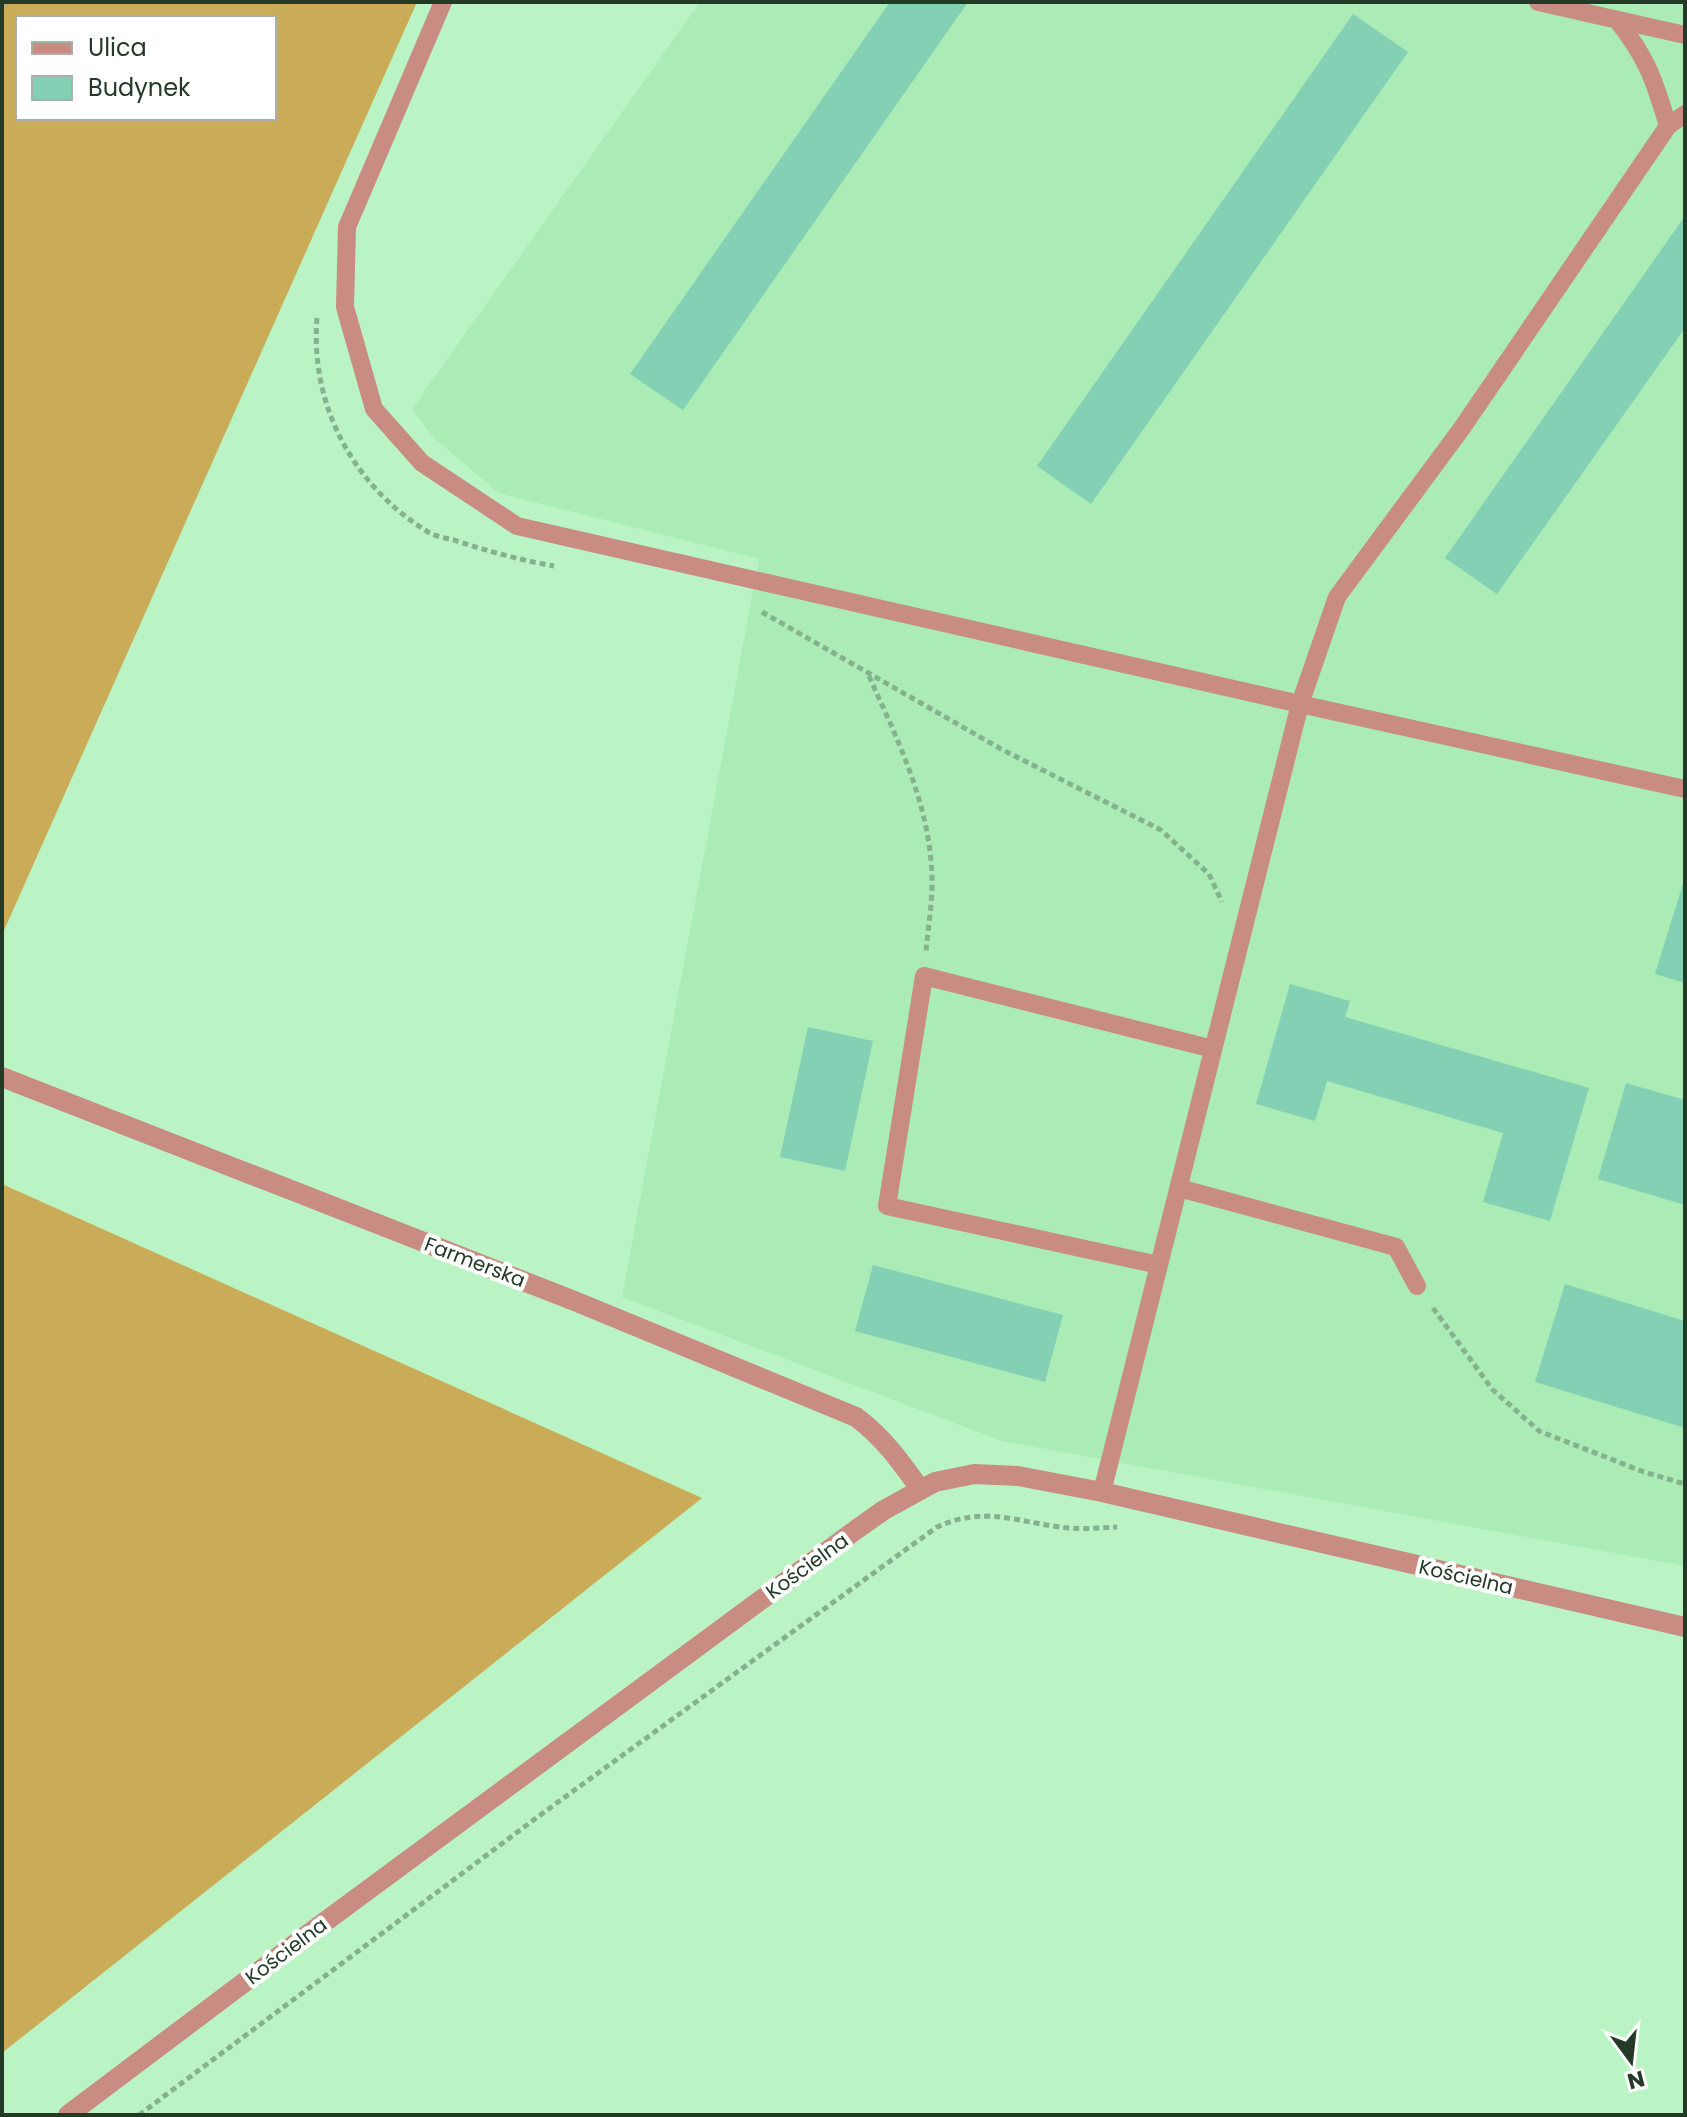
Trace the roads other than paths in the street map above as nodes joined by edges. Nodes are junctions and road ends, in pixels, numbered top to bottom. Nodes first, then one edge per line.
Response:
1 (443, 2) edge
2 (1538, 2) edge
3 (1617, 20) junction
4 (1685, 35) edge
5 (1685, 114) edge
6 (1668, 126) junction
7 (1300, 704) junction
8 (1685, 789) edge
9 (1213, 1049) junction
10 (2, 1077) edge
11 (1179, 1188) junction
12 (1159, 1265) junction
13 (1417, 1286) road end
14 (920, 1489) junction
15 (1102, 1492) junction
16 (1685, 1627) edge
17 (77, 2112) edge

1 - 7 lane
2 - 3 lane
3 - 4 lane
3 - 6 lane
5 - 6 lane
6 - 7 lane
7 - 8 lane
7 - 9 lane
9 - 11 lane
9 - 12 lane
10 - 14 street, Farmerska
11 - 12 lane
11 - 13 lane
12 - 15 lane
14 - 15 street, Kościelna
14 - 17 street, Kościelna
15 - 16 street, Kościelna

